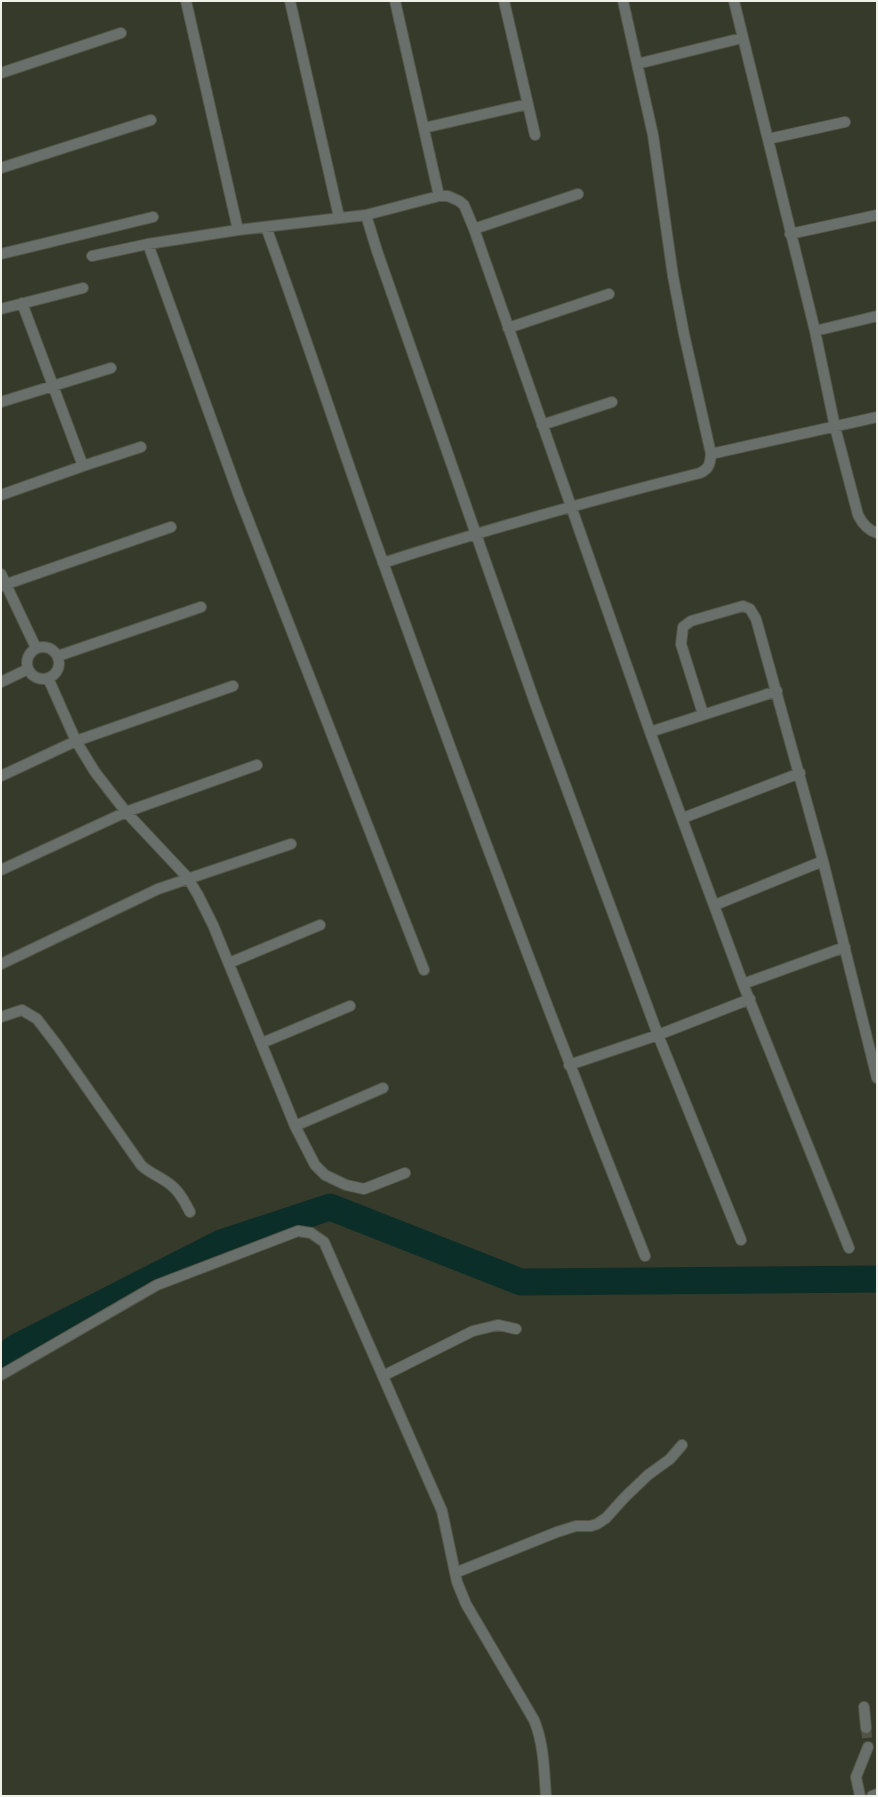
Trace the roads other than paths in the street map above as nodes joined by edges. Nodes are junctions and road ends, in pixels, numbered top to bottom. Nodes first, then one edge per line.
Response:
1 (186, 1) edge
2 (290, 1) edge
3 (395, 1) edge
4 (504, 1) edge
5 (623, 1) edge
6 (734, 1) edge
7 (121, 33) dead end
8 (742, 38) junction
9 (637, 64) junction
10 (1, 73) edge
11 (528, 104) junction
12 (151, 120) dead end
13 (845, 122) dead end
14 (424, 128) junction
15 (535, 135) dead end
16 (768, 139) junction
17 (1, 168) edge
18 (578, 194) dead end
19 (439, 196) junction
20 (877, 214) edge
21 (366, 215) junction
22 (153, 217) dead end
23 (339, 217) junction
24 (266, 227) junction
25 (474, 229) junction
26 (238, 230) junction
27 (790, 234) junction
28 (148, 244) junction
29 (1, 254) edge
30 (92, 256) dead end
31 (83, 288) dead end
32 (609, 294) dead end
33 (22, 303) junction
34 (1, 309) edge
35 (877, 316) edge
36 (508, 328) junction
37 (815, 331) junction
38 (111, 368) dead end
39 (53, 385) junction
40 (1, 402) edge
41 (612, 402) dead end
42 (877, 417) edge
43 (542, 425) junction
44 (836, 427) junction
45 (141, 448) dead end
46 (711, 454) junction
47 (83, 466) junction
48 (1, 495) edge
49 (571, 506) junction
50 (171, 527) dead end
51 (476, 533) junction
52 (877, 533) edge
53 (383, 563) junction
54 (1, 574) edge
55 (3, 585) edge
56 (201, 606) dead end
57 (36, 648) junction
58 (58, 656) junction
59 (28, 670) junction
60 (48, 678) junction
61 (1, 682) edge
62 (233, 686) dead end
63 (777, 691) junction
64 (703, 714) junction
65 (650, 732) junction
66 (76, 741) junction
67 (257, 765) dead end
68 (800, 773) junction
69 (1, 776) edge
70 (126, 812) junction
71 (683, 818) junction
72 (291, 844) dead end
73 (823, 861) junction
74 (1, 870) edge
75 (188, 878) junction
76 (715, 905) junction
77 (320, 925) dead end
78 (845, 947) junction
79 (229, 963) junction
80 (1, 964) edge
81 (424, 970) dead end
82 (743, 984) junction
83 (750, 1000) junction
84 (350, 1006) dead end
85 (1, 1016) edge
86 (658, 1035) junction
87 (262, 1043) junction
88 (569, 1065) junction
89 (877, 1078) edge
90 (383, 1088) dead end
91 (295, 1126) junction
92 (405, 1173) dead end
93 (190, 1212) dead end
94 (741, 1240) dead end
95 (849, 1248) dead end
96 (645, 1256) dead end
97 (516, 1329) dead end
98 (1, 1375) edge
99 (383, 1376) junction
100 (682, 1445) dead end
101 (455, 1573) junction
102 (864, 1707) dead end
103 (866, 1728) tunnel mouth
104 (868, 1746) tunnel mouth
105 (877, 1794) edge
106 (546, 1796) edge
107 (860, 1796) edge
108 (872, 1796) edge

1 - 26 street
2 - 23 street
3 - 14 street
4 - 11 street
5 - 9 street
6 - 8 street
7 - 10 street
8 - 9 street
8 - 16 street
9 - 46 street
11 - 14 street
11 - 15 street
12 - 17 street
13 - 16 street
14 - 19 street
16 - 27 street
18 - 25 street
19 - 21 street
19 - 25 street
20 - 27 street
21 - 23 street
21 - 51 street
22 - 29 street
23 - 24 street
24 - 26 street
24 - 53 street
25 - 36 street
26 - 28 street
27 - 37 street
28 - 30 street
28 - 81 street
31 - 33 street
32 - 36 street
33 - 34 street
33 - 39 street
35 - 37 street
36 - 43 street
37 - 44 street
38 - 39 street
39 - 40 street
39 - 47 street
41 - 43 street
42 - 44 street
43 - 49 street
44 - 46 street
44 - 52 street
45 - 47 street
46 - 49 street
47 - 48 street
49 - 51 street
49 - 65 street
50 - 55 street
51 - 53 street
51 - 86 street
53 - 88 street
54 - 55 street
55 - 57 street
56 - 58 street
57 - 58 street
57 - 59 street
58 - 60 street
59 - 60 street
59 - 61 street
60 - 66 street
62 - 66 street
63 - 64 street
63 - 64 street
63 - 68 street
64 - 65 street
65 - 71 street
66 - 69 street
66 - 70 street
67 - 70 street
68 - 71 street
68 - 73 street
70 - 74 street
70 - 75 street
71 - 76 street
72 - 75 street
73 - 76 street
73 - 78 street
75 - 79 street
75 - 80 street
76 - 82 street
77 - 79 street
78 - 82 street
78 - 89 street
79 - 87 street
82 - 83 street
83 - 86 street
83 - 95 street
84 - 87 street
85 - 93 street
86 - 88 street
86 - 94 street
87 - 91 street
88 - 96 street
90 - 91 street
91 - 92 street
97 - 99 street
98 - 99 street
99 - 101 street
100 - 101 street
101 - 106 street
102 - 103 street
104 - 107 street
105 - 108 street

